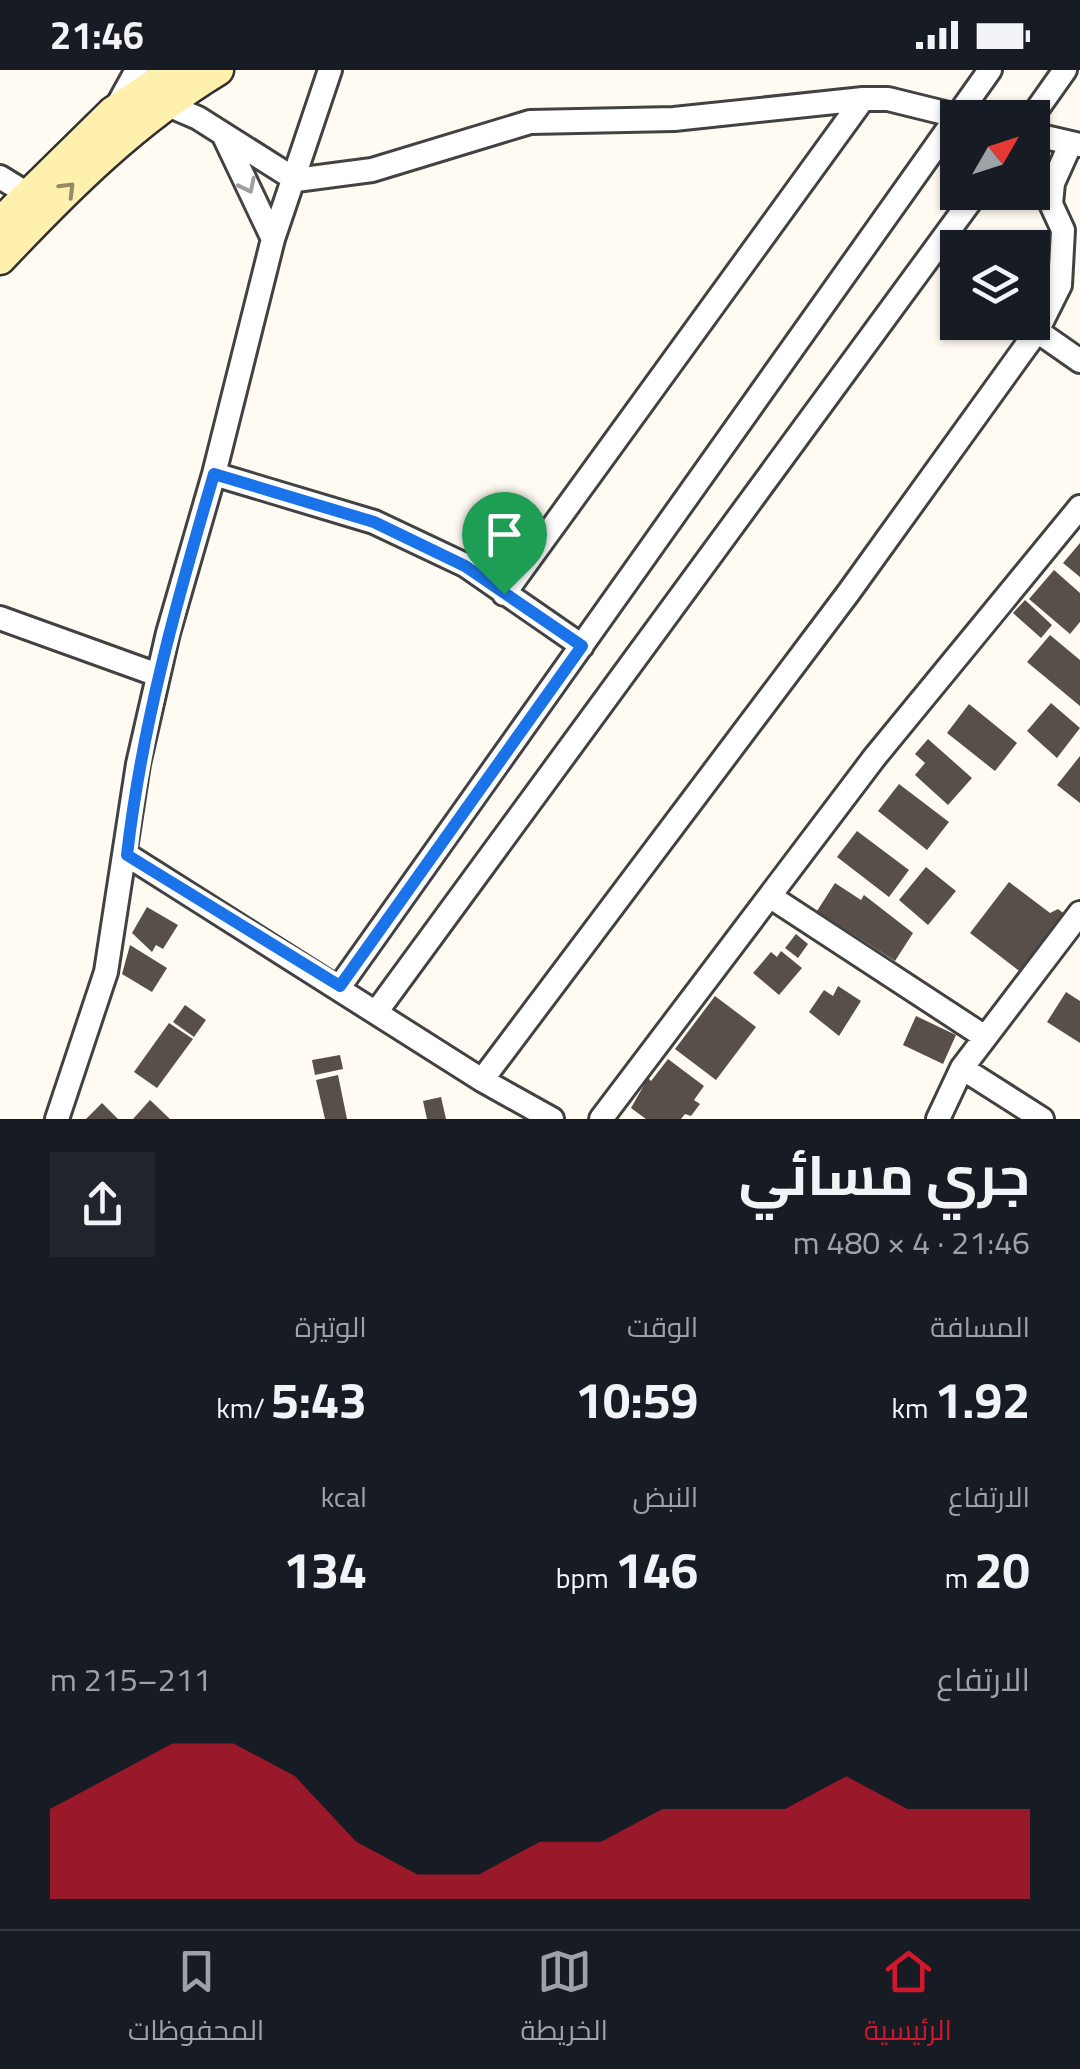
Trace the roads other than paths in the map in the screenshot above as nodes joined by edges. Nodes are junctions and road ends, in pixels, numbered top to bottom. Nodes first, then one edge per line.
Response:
1 (138, 70) edge
2 (176, 70) edge
3 (218, 70) edge
4 (330, 70) edge
5 (990, 70) edge
6 (1065, 70) edge
7 (863, 99) junction
8 (971, 100) edge
9 (1044, 100) edge
10 (163, 104) junction
11 (940, 111) edge
12 (113, 112) junction
13 (222, 134) junction
14 (1050, 138) edge
15 (1076, 144) edge
16 (940, 145) edge
17 (0, 177) edge
18 (296, 180) junction
19 (26, 193) junction
20 (964, 210) edge
21 (0, 223) edge
22 (273, 238) junction
23 (0, 258) edge
24 (1050, 305) edge
25 (1030, 340) edge
26 (1050, 340) edge
27 (1080, 361) edge
28 (214, 474) junction
29 (1080, 506) edge
30 (504, 594) junction
31 (0, 618) edge
32 (582, 646) junction
33 (158, 675) junction
34 (127, 855) junction
35 (771, 897) junction
36 (1080, 914) edge
37 (340, 986) junction
38 (377, 1011) junction
39 (985, 1037) junction
40 (962, 1068) junction
41 (482, 1080) junction
42 (57, 1119) edge
43 (552, 1119) edge
44 (601, 1119) edge
45 (938, 1119) edge
46 (1042, 1119) edge

1 - 12 street
2 - 12 main road
3 - 10 main road
4 - 18 street
5 - 8 street
6 - 9 street
7 - 11 street
7 - 18 street
7 - 30 street
10 - 13 street
23 -> 10 main road
12 - 19 main road
13 - 18 street
13 -> 22 street
14 - 15 street
15 - 24 street
16 - 32 street
17 - 19 street
18 - 22 street
19 - 21 main road
20 - 38 street
22 - 28 street
25 - 41 street
26 - 27 street
28 - 30 street
28 - 33 street
29 - 35 street
30 - 32 street
31 - 33 street
32 - 37 street
33 - 34 street
34 - 37 street
34 - 42 street
35 - 39 street
35 - 44 street
36 - 39 street
37 - 38 street
38 - 41 street
39 - 40 street
40 - 45 street
40 - 46 street
41 - 43 street

